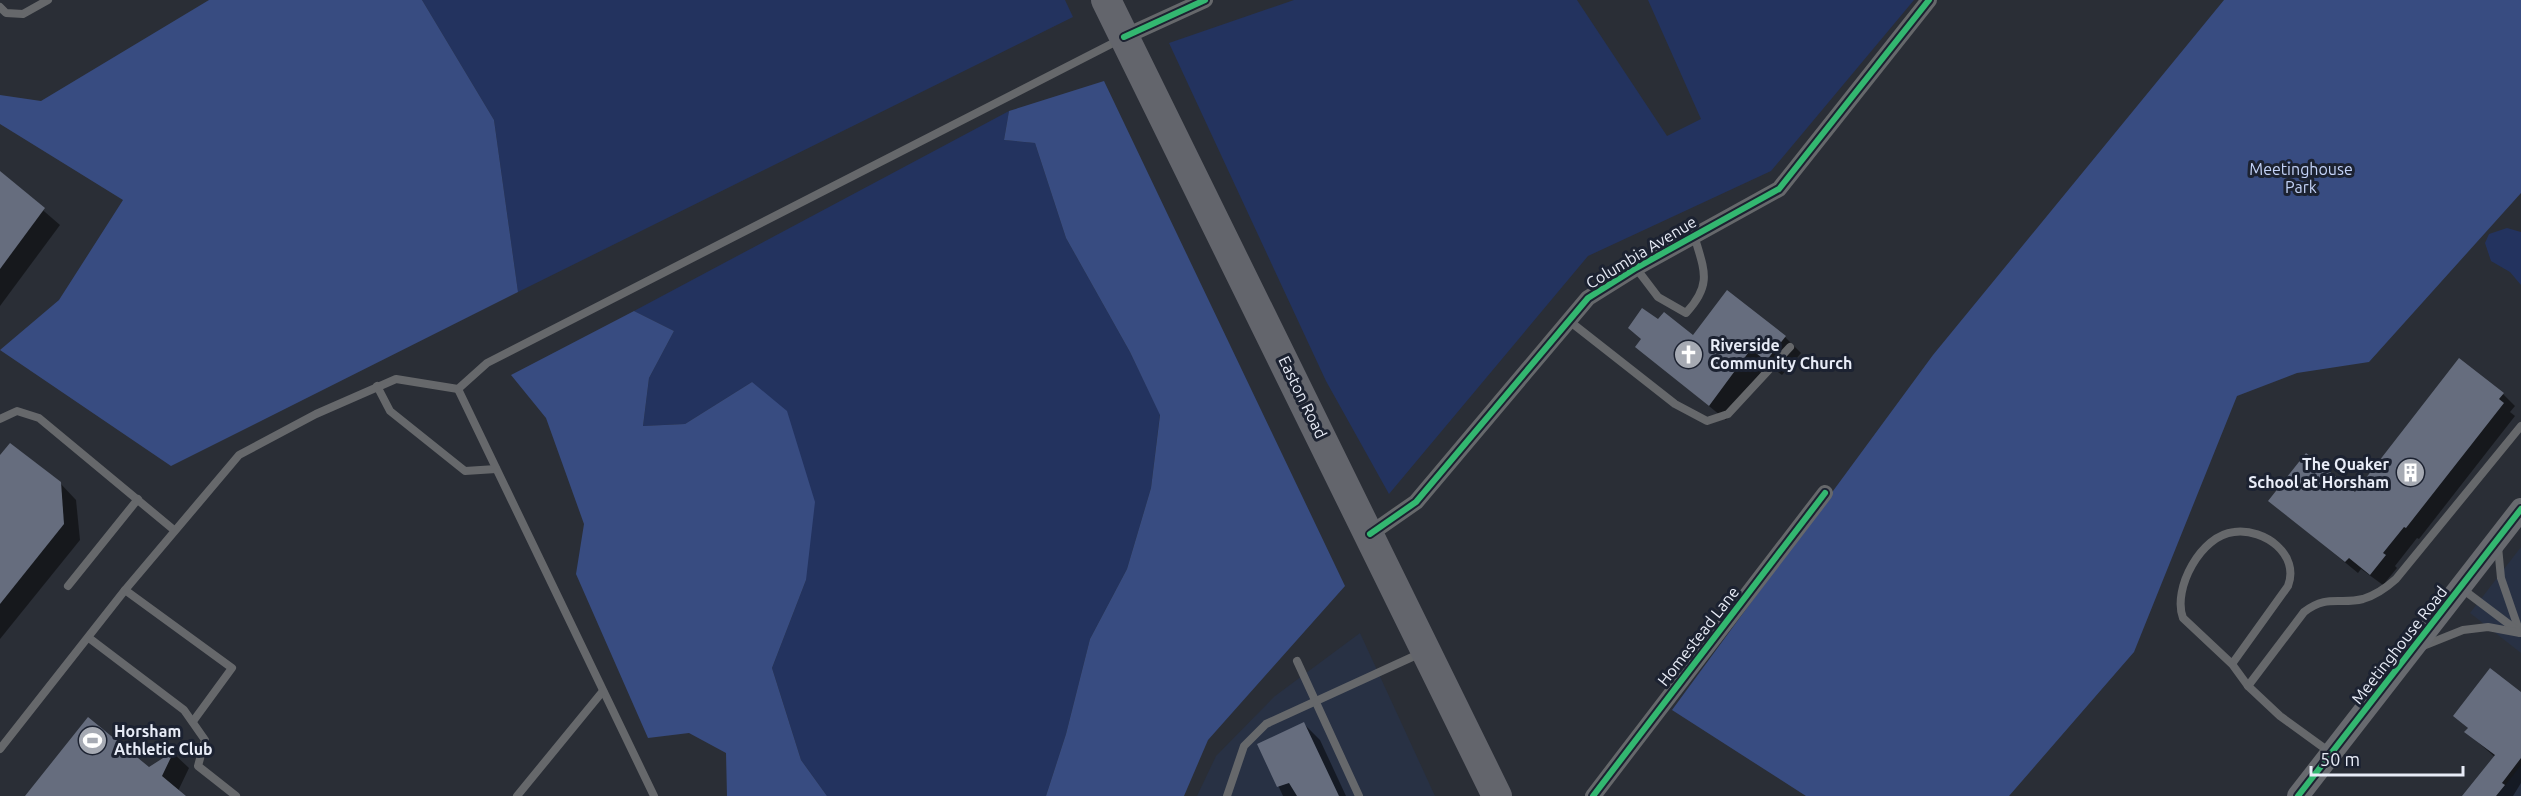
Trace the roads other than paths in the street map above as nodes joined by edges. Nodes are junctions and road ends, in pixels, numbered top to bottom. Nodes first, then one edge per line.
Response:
1 (48, 0) edge
2 (1106, 0) edge
3 (1204, 0) edge
4 (1929, 0) edge
5 (0, 6) edge
6 (1124, 37) junction
7 (1695, 235) junction
8 (1636, 268) junction
9 (1568, 320) junction
10 (1790, 347) dead end
11 (377, 386) junction
12 (458, 389) junction
13 (0, 419) edge
14 (2521, 426) edge
15 (496, 470) junction
16 (1825, 493) dead end
17 (138, 499) junction
18 (2521, 509) edge
19 (174, 530) junction
20 (1370, 534) junction
21 (2498, 540) junction
22 (68, 586) dead end
23 (2460, 588) junction
24 (125, 590) junction
25 (2521, 633) edge
26 (89, 638) junction
27 (2414, 649) junction
28 (1426, 650) junction
29 (1297, 662) dead end
30 (2232, 664) junction
31 (2248, 686) junction
32 (603, 691) junction
33 (1316, 701) junction
34 (194, 720) junction
35 (0, 749) edge
36 (2331, 753) junction
37 (236, 796) edge
38 (518, 796) edge
39 (654, 796) edge
40 (1227, 796) edge
41 (1359, 796) edge
42 (1497, 796) edge
43 (1593, 796) edge
44 (2298, 796) edge

1 - 5 lane
2 - 6 highway, Easton Road
3 - 6 street
4 - 7 street, Columbia Avenue
6 - 12 lane
6 - 20 highway, Easton Road
7 - 8 street, Columbia Avenue
7 - 8 lane
8 - 9 street, Columbia Avenue
9 - 10 lane
9 - 20 street, Columbia Avenue
11 - 12 lane
11 - 15 lane
11 - 19 lane
12 - 15 lane
13 - 17 lane
14 - 31 lane
15 - 32 lane
16 - 43 street, Homestead Lane
17 - 19 lane
17 - 22 lane
18 - 21 street, Meetinghouse Road
19 - 24 lane
20 - 28 highway, Easton Road
21 - 23 street, Meetinghouse Road
21 - 25 lane
23 - 25 lane
23 - 27 street, Meetinghouse Road
24 - 26 lane
24 - 34 lane
25 - 27 lane
26 - 34 lane
26 - 35 lane
27 - 36 street, Meetinghouse Road
28 - 33 lane
28 - 42 highway, Easton Road
29 - 33 lane
30 - 30 lane
30 - 31 lane
31 - 36 lane
32 - 38 lane
32 - 39 lane
33 - 40 lane
33 - 41 lane
34 - 37 lane
36 - 44 street, Meetinghouse Road

